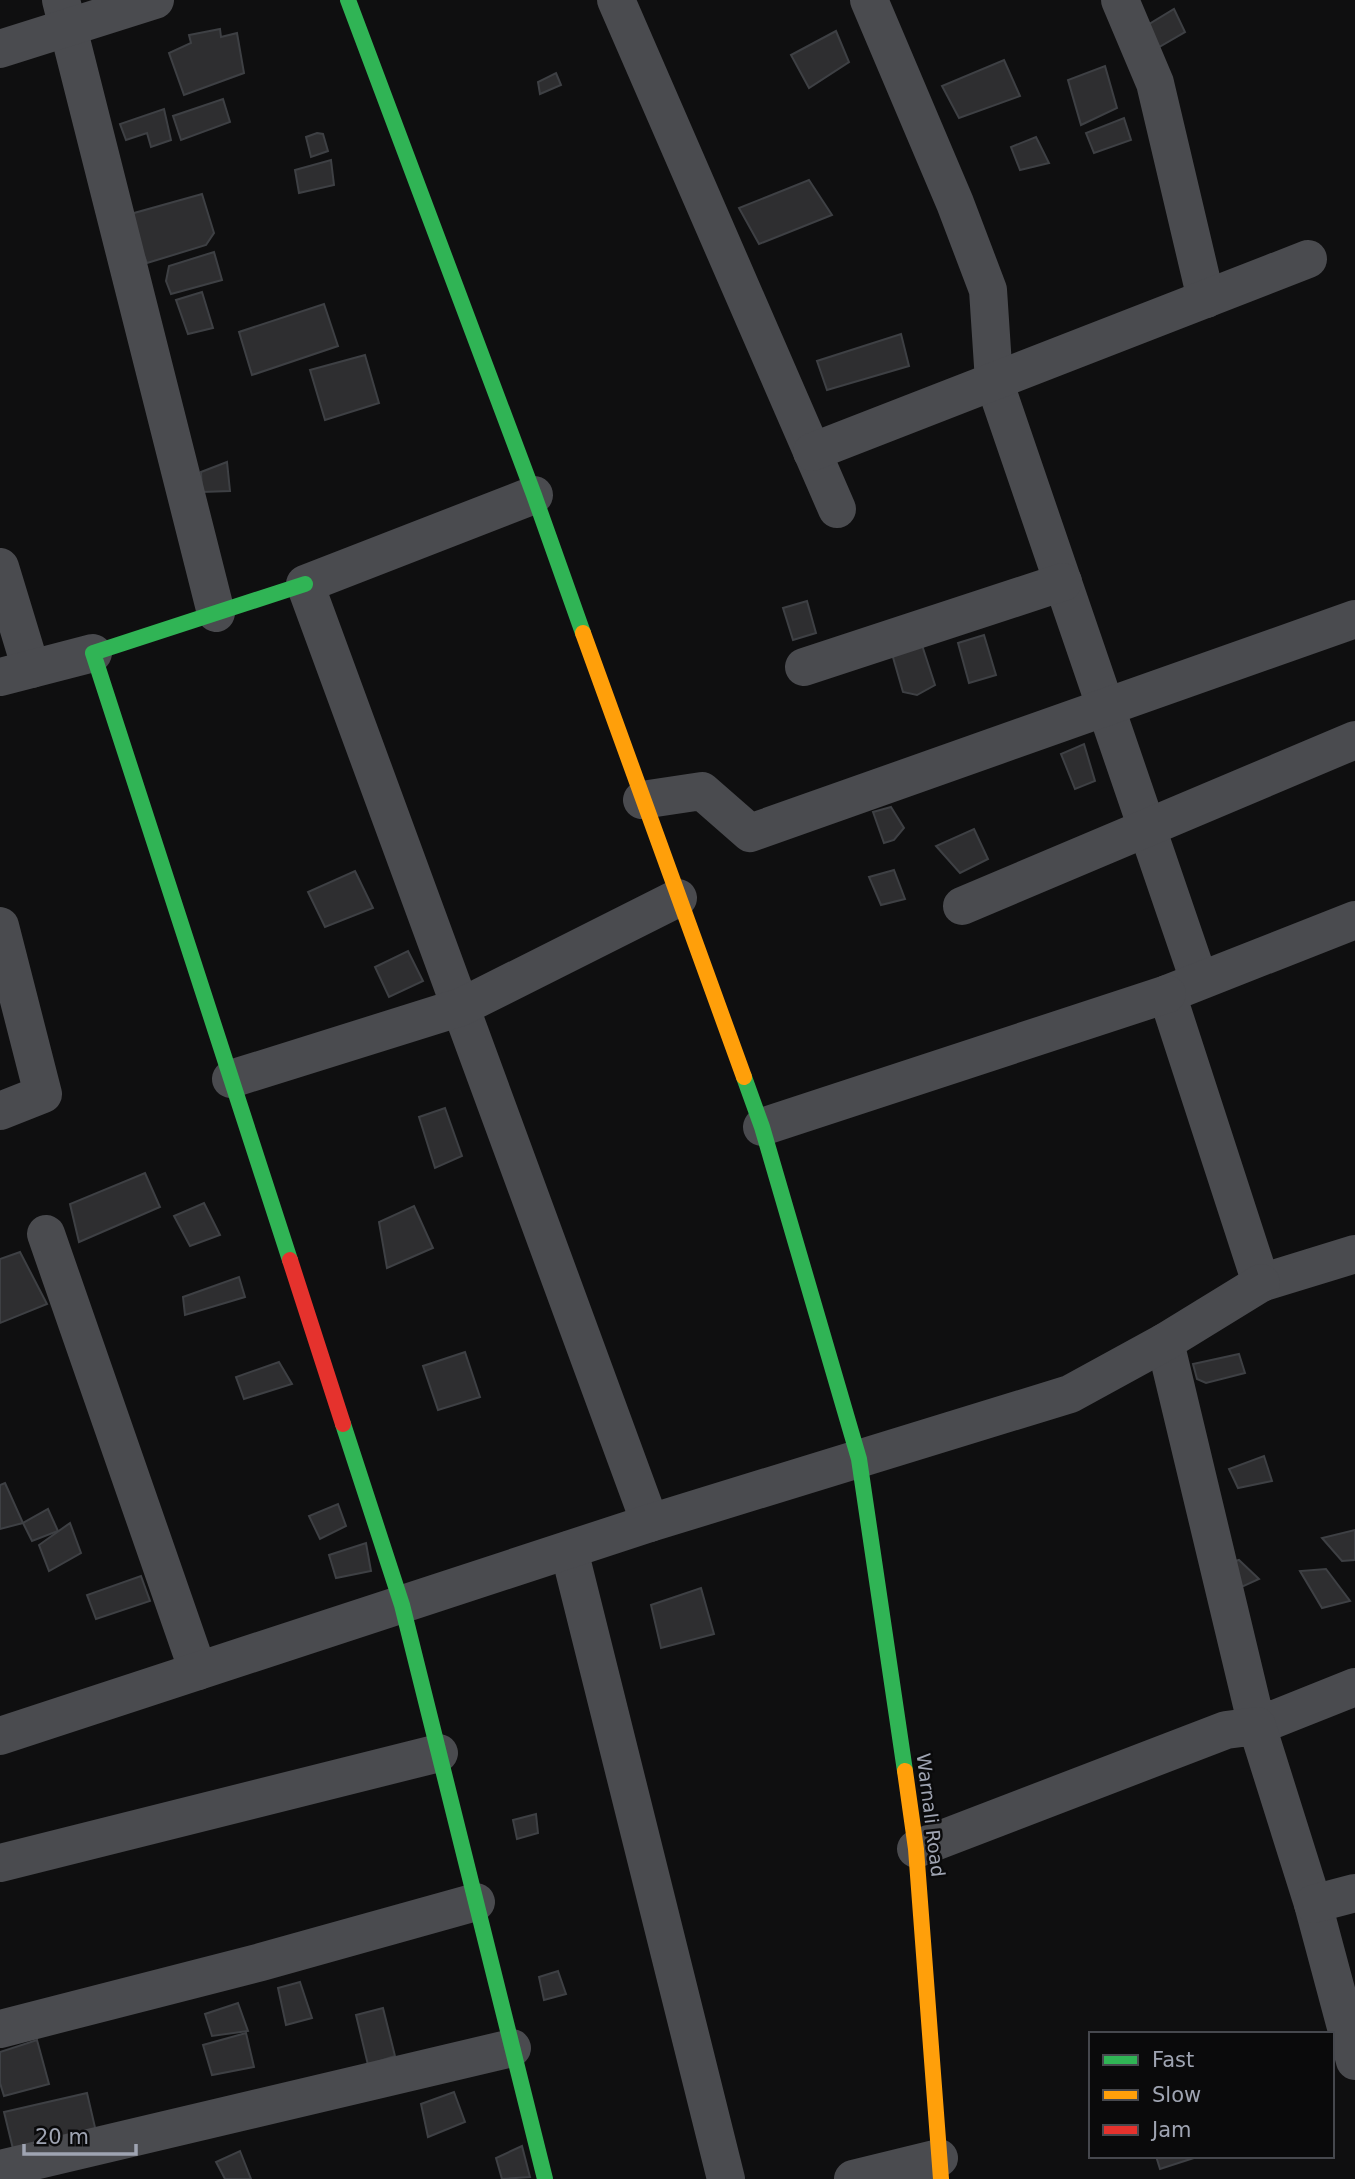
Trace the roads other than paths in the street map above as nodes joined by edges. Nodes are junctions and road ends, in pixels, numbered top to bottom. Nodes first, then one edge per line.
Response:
1 (155, 0) edge
2 (348, 0) edge
3 (616, 0) edge
4 (869, 0) edge
5 (1120, 0) edge
6 (65, 14) edge
7 (0, 49) edge
8 (1308, 259) dead end
9 (1206, 299) junction
10 (994, 381) junction
11 (812, 452) junction
12 (534, 495) junction
13 (836, 509) dead end
14 (0, 567) edge
15 (1063, 582) junction
16 (305, 584) junction
17 (216, 613) junction
18 (1355, 619) edge
19 (93, 653) junction
20 (804, 667) dead end
21 (15, 673) edge
22 (1106, 707) junction
23 (1355, 740) edge
24 (642, 800) junction
25 (1147, 828) junction
26 (678, 898) junction
27 (962, 906) dead end
28 (1355, 920) edge
29 (0, 926) edge
30 (1183, 987) junction
31 (461, 1007) junction
32 (231, 1079) junction
33 (0, 1111) edge
34 (762, 1126) junction
35 (46, 1234) dead end
36 (1355, 1254) edge
37 (1261, 1283) junction
38 (1165, 1342) junction
39 (859, 1459) junction
40 (650, 1523) junction
41 (569, 1550) junction
42 (402, 1605) junction
43 (198, 1671) junction
44 (1355, 1687) edge
45 (1257, 1726) junction
46 (0, 1736) edge
47 (439, 1753) junction
48 (916, 1849) junction
49 (0, 1863) edge
50 (1355, 1893) edge
51 (476, 1902) junction
52 (1313, 1904) junction
53 (0, 2029) edge
54 (512, 2048) junction
55 (1355, 2061) edge
56 (0, 2169) edge
57 (940, 2169) edge
58 (545, 2179) edge
59 (726, 2179) edge
60 (853, 2179) edge

1 - 6 street
2 - 12 main road, Warnali Road
3 - 11 street
4 - 10 street
5 - 9 street
6 - 7 street
6 - 17 street
8 - 9 street
9 - 10 street
10 - 11 street
10 - 15 street
11 - 13 street
12 - 16 street
12 - 24 main road, Warnali Road
14 - 21 street
15 - 20 street
15 - 22 street
16 - 17 main road
16 - 31 street
17 - 19 main road
18 - 22 street
19 - 21 street
19 - 32 main road
22 - 24 street
22 - 25 street
23 - 25 street
24 - 26 main road, Warnali Road
25 - 27 street
25 - 30 street
26 - 31 street
26 - 34 main road, Warnali Road
28 - 30 street
29 - 33 street
30 - 34 street
30 - 37 street
31 - 32 street
31 - 40 street
32 - 42 main road
34 - 39 main road, Warnali Road
35 - 43 street
36 - 37 street
37 - 38 street
38 - 39 street
38 - 45 street
39 - 40 street
39 - 48 main road, Warnali Road
40 - 41 street
41 - 42 street
41 - 59 street
42 - 43 street
42 - 47 main road
43 - 46 street
44 - 45 street
45 - 48 street
45 - 52 street
47 - 49 street
47 - 51 main road
48 - 57 main road, Warnali Road
50 - 52 street
51 - 53 street
51 - 54 main road
52 - 55 street
54 - 56 street
54 - 58 main road
57 - 60 street

